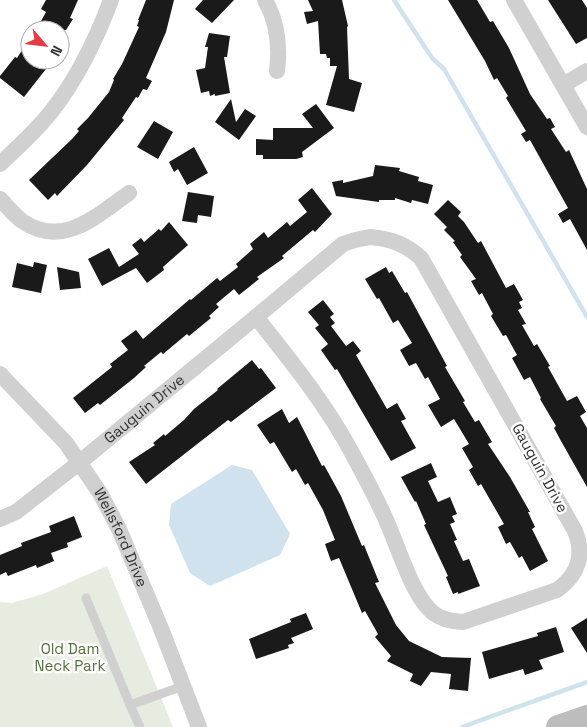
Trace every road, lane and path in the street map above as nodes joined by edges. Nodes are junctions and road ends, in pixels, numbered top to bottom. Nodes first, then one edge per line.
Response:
1 (110, 0) edge
2 (265, 0) edge
3 (514, 0) edge
4 (277, 70) dead end
5 (587, 71) edge
6 (563, 85) junction
7 (587, 127) edge
8 (0, 164) edge
9 (129, 193) dead end
10 (0, 199) edge
11 (256, 317) junction
12 (0, 374) edge
13 (80, 462) junction
14 (0, 519) edge
15 (86, 598) dead end
16 (183, 686) junction
17 (130, 704) junction
18 (587, 717) edge
19 (140, 727) edge
20 (199, 727) edge
21 (558, 727) edge

1 - 8 street
2 - 4 street
3 - 6 street
5 - 6 street
6 - 7 street
9 - 10 street
11 - 11 street, Gauguin Drive
11 - 13 street, Gauguin Drive
12 - 13 street, Wellsford Drive
13 - 14 street, Gauguin Drive
13 - 16 street, Wellsford Drive
15 - 17 lane
16 - 17 lane
16 - 20 street, Wellsford Drive
17 - 19 lane
18 - 21 street

